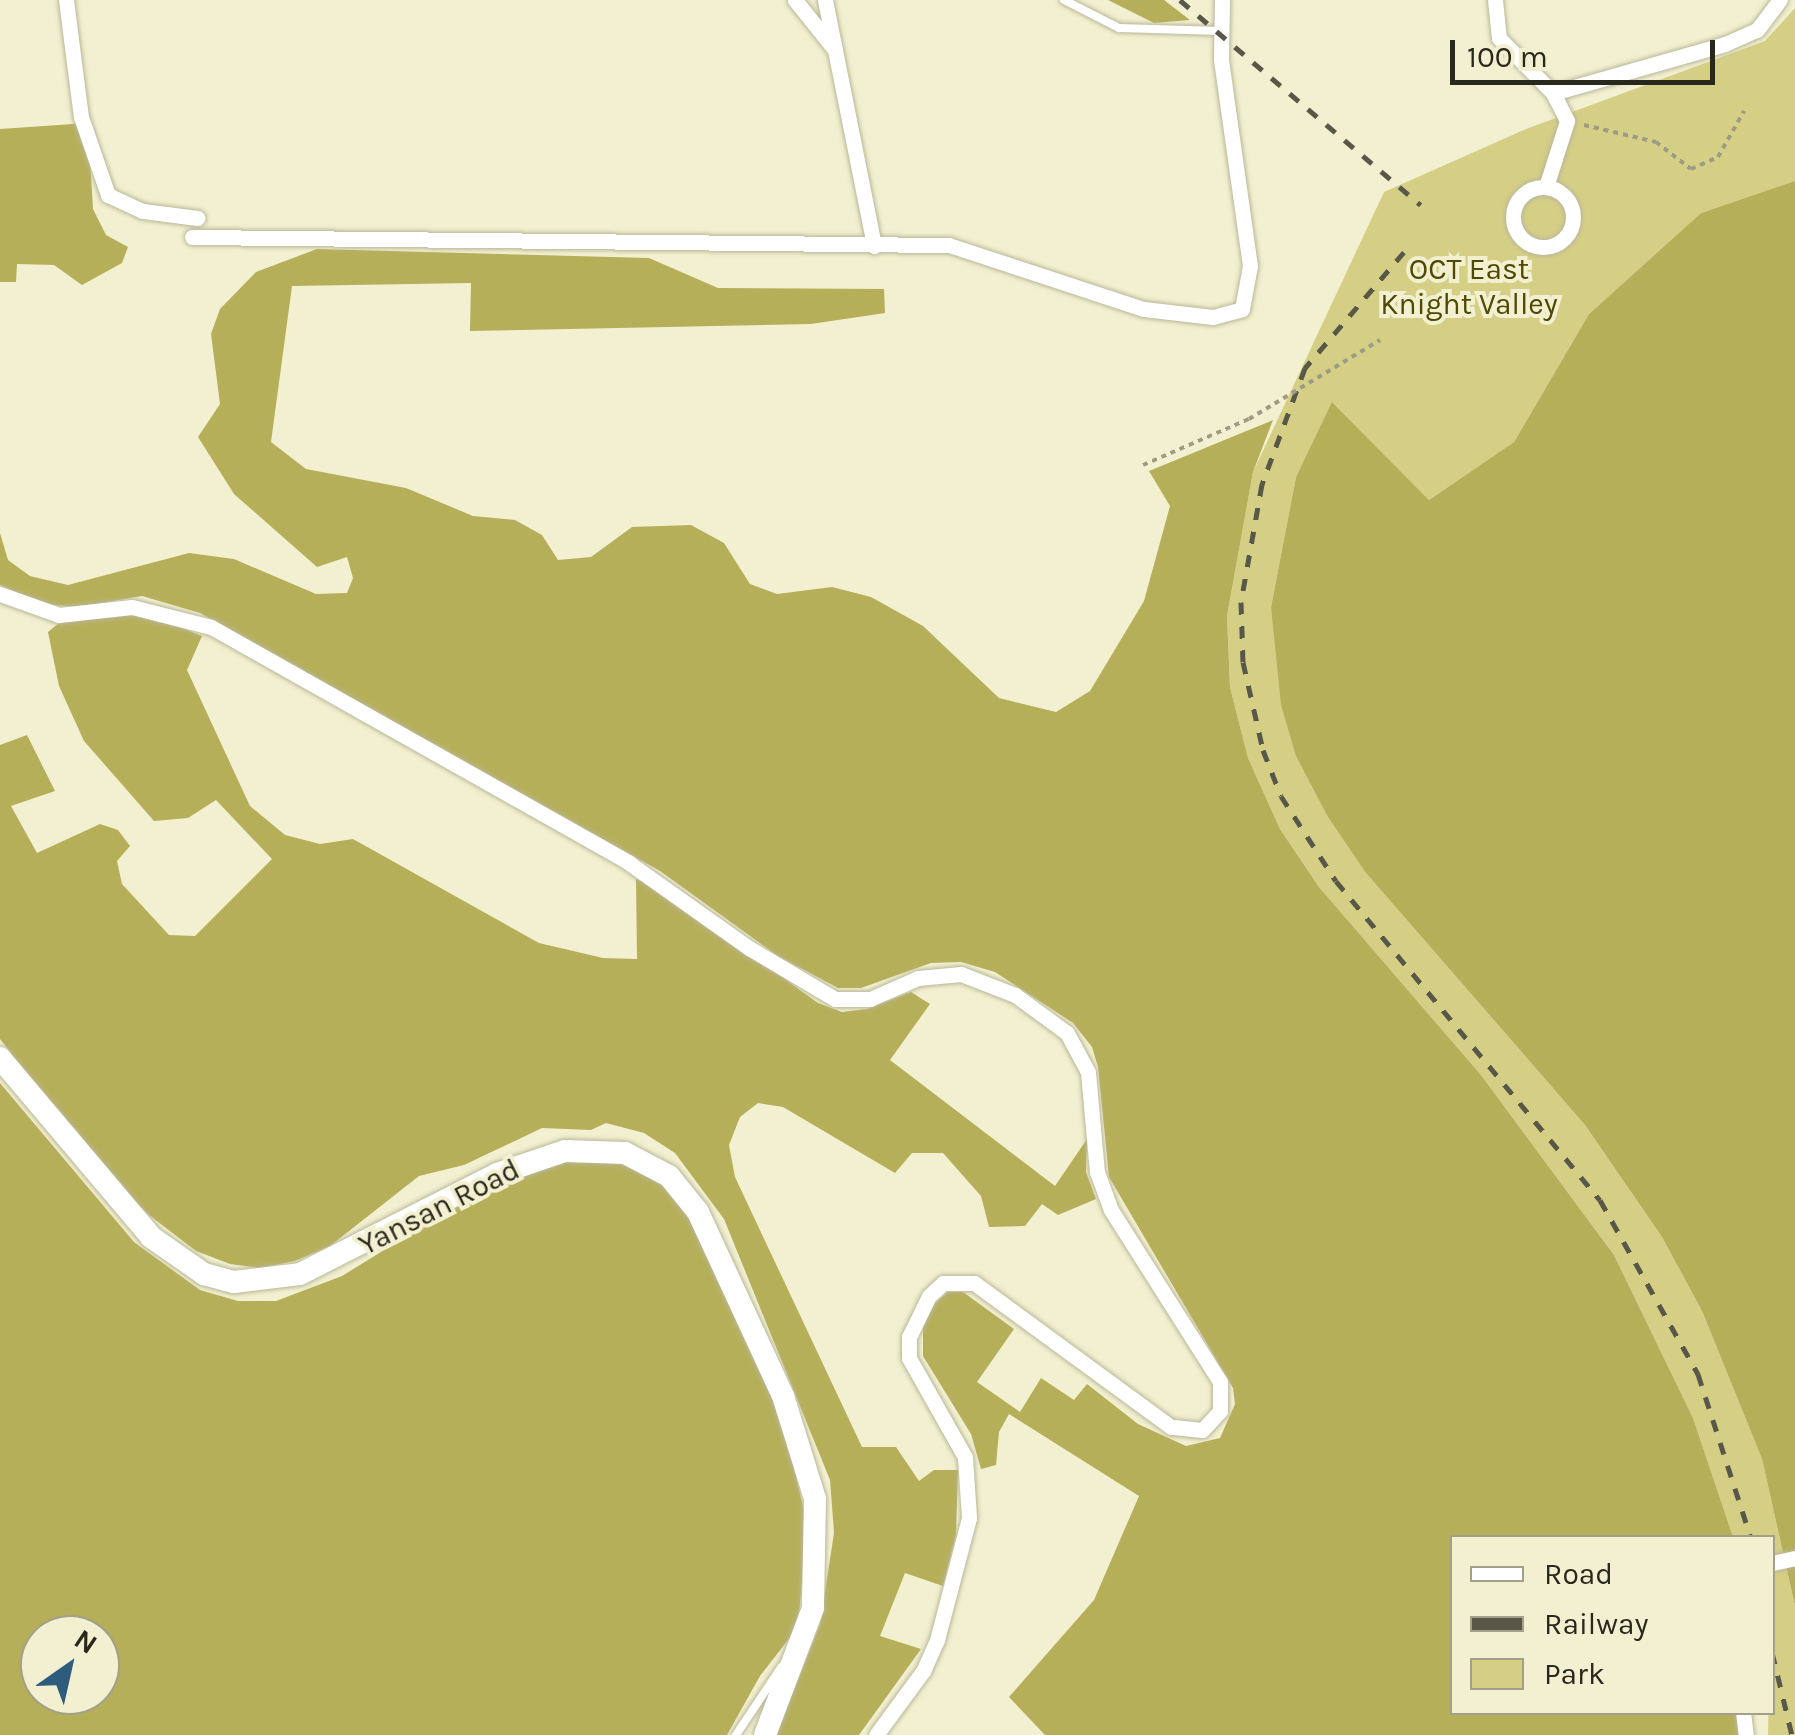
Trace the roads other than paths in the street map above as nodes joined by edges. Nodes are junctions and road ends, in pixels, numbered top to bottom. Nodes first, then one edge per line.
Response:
1 (66, 0) edge
2 (795, 0) edge
3 (825, 0) edge
4 (1064, 0) edge
5 (1222, 0) edge
6 (1496, 0) edge
7 (1780, 0) edge
8 (1220, 30) junction
9 (835, 50) junction
10 (1553, 93) junction
11 (1546, 187) dead end
12 (198, 218) dead end
13 (192, 237) dead end
14 (874, 246) junction
15 (0, 594) edge
16 (0, 1058) edge
17 (804, 1639) junction
18 (736, 1735) edge
19 (765, 1735) edge
20 (876, 1735) edge

1 - 12 street
2 - 9 street
3 - 9 street
4 - 8 lane
5 - 8 street
6 - 10 street
7 - 10 street
8 - 14 street
9 - 14 street
10 - 11 street
13 - 14 street
15 - 20 street
16 - 17 main road, Yansan Road
17 - 18 lane
17 - 19 main road, Yansan Road

